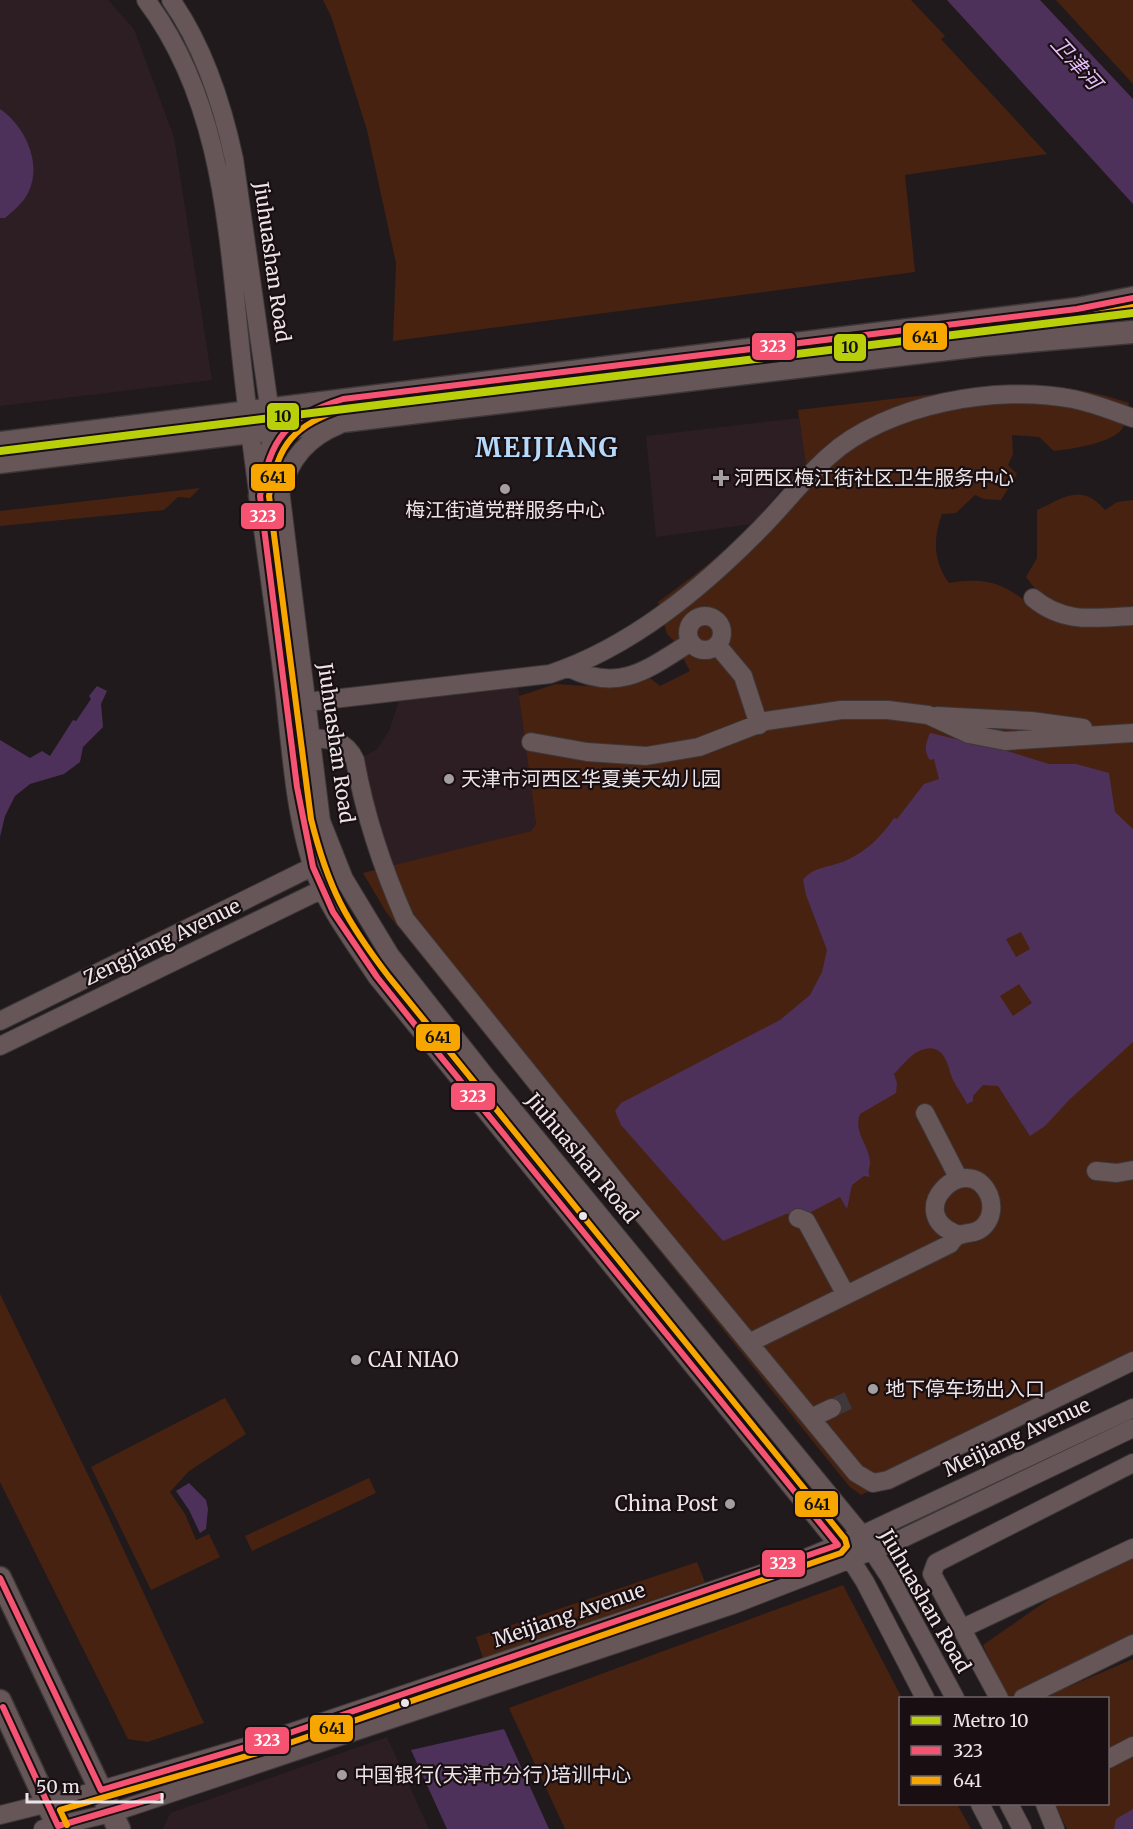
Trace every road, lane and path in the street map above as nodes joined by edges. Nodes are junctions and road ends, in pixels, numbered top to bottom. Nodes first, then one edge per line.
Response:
1 (146, 0) edge
2 (171, 0) edge
3 (1132, 299) edge
4 (1077, 309) junction
5 (1127, 337) edge
6 (346, 410) junction
7 (1133, 418) edge
8 (267, 425) junction
9 (0, 442) edge
10 (0, 462) edge
11 (271, 495) junction
12 (1033, 598) dead end
13 (680, 600) junction
14 (1133, 616) edge
15 (694, 620) junction
16 (691, 642) junction
17 (717, 645) junction
18 (569, 668) junction
19 (307, 702) junction
20 (759, 725) junction
21 (1127, 733) edge
22 (311, 738) junction
23 (531, 742) dead end
24 (334, 855) junction
25 (313, 867) junction
26 (344, 879) junction
27 (323, 888) junction
28 (0, 1021) edge
29 (0, 1046) edge
30 (925, 1113) dead end
31 (1133, 1170) edge
32 (1096, 1171) dead end
33 (959, 1179) junction
34 (798, 1218) dead end
35 (959, 1235) junction
36 (846, 1295) junction
37 (751, 1342) junction
38 (1133, 1361) edge
39 (832, 1408) tunnel mouth
40 (1133, 1408) edge
41 (810, 1419) junction
42 (1133, 1428) edge
43 (1133, 1463) edge
44 (862, 1535) junction
45 (838, 1545) junction
46 (1133, 1548) edge
47 (873, 1551) junction
48 (851, 1560) junction
49 (0, 1578) edge
50 (961, 1629) junction
51 (1133, 1644) edge
52 (925, 1697) edge
53 (954, 1697) edge
54 (998, 1697) edge
55 (1025, 1697) edge
56 (0, 1701) edge
57 (1133, 1746) edge
58 (1109, 1758) edge
59 (101, 1790) junction
60 (48, 1804) junction
61 (981, 1805) edge
62 (1011, 1805) edge
63 (1046, 1805) edge
64 (0, 1815) edge
65 (115, 1821) edge
66 (53, 1828) edge
67 (993, 1829) edge
68 (1022, 1829) edge
69 (1055, 1829) edge

1 - 8 street, Jiuhuashan Road
2 - 8 street, Jiuhuashan Road
3 - 4 main road
4 - 5 main road
4 - 6 main road
5 - 6 main road
6 - 8 main road
6 - 11 street
7 - 13 street
8 - 9 main road
8 - 10 main road
8 - 11 main road
11 - 19 street, Jiuhuashan Road
11 - 25 street
12 - 14 street
13 - 15 street
13 - 18 street
15 - 16 street
15 - 17 street
16 - 17 street
16 - 18 street
17 - 20 street
18 - 19 street
19 - 22 street, Jiuhuashan Road
20 - 21 street
20 - 23 street
22 - 24 street, Jiuhuashan Road
22 - 37 street
24 - 25 street, Zengjiang Avenue
24 - 26 street, Jiuhuashan Road
25 - 27 street
25 - 28 street, Zengjiang Avenue
26 - 27 street, Zengjiang Avenue
26 - 44 street, Jiuhuashan Road
27 - 29 street, Zengjiang Avenue
27 - 45 street
30 - 33 street
31 - 32 street
33 - 35 street
33 - 35 street
34 - 36 street
35 - 36 street
36 - 37 street
37 - 41 street
38 - 41 street
39 - 41 street
40 - 44 street, Meijiang Avenue
42 - 47 street, Meijiang Avenue
43 - 50 street
44 - 45 street, Meijiang Avenue
44 - 47 street, Jiuhuashan Road
45 - 48 street
45 - 59 street, Meijiang Avenue
46 - 50 street
47 - 48 street, Meijiang Avenue
47 - 53 street, Jiuhuashan Road
48 - 52 street
48 - 65 street, Meijiang Avenue
49 - 59 main road
50 - 54 street
51 - 55 street
56 - 60 main road
57 - 58 street
59 - 60 street, Meijiang Avenue
59 - 65 main road
60 - 64 street, Meijiang Avenue
60 - 66 main road
61 - 67 street
62 - 68 street
63 - 69 street
65 - 66 street, Meijiang Avenue

